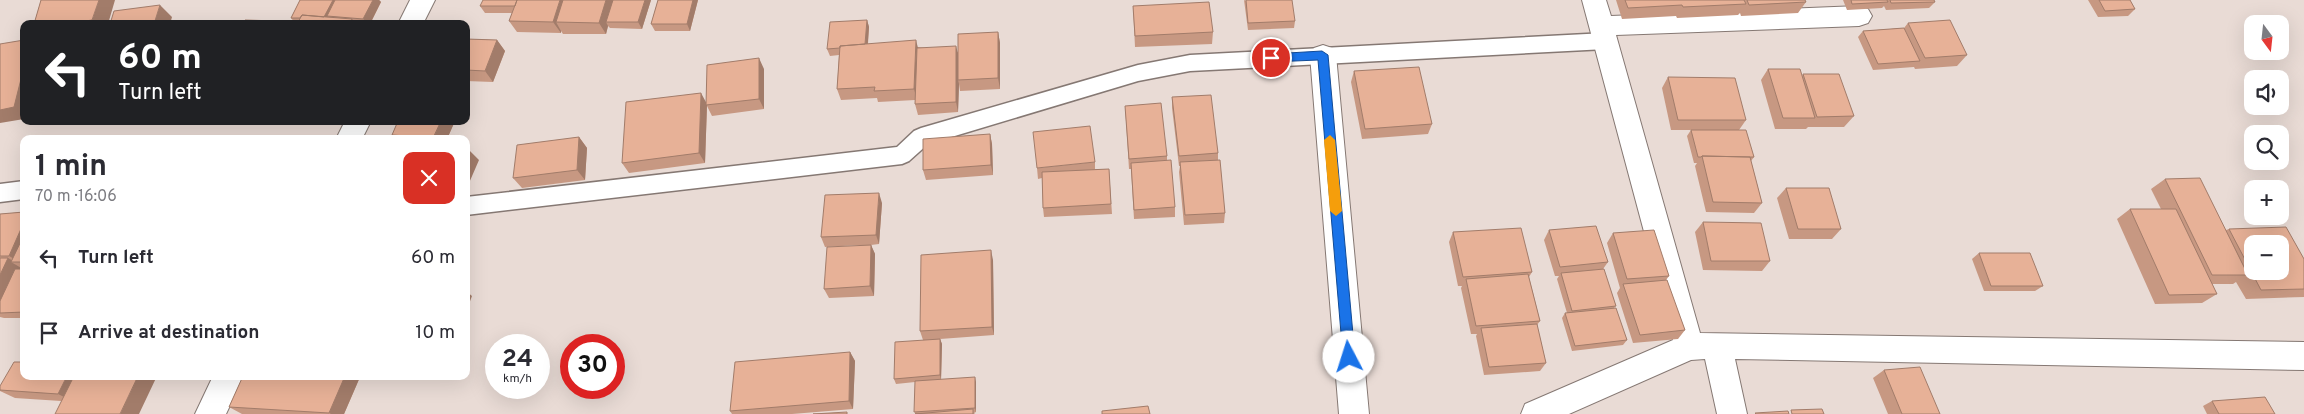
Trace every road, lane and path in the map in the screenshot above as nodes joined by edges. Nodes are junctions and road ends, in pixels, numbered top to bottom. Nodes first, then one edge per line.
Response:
1 (423, 0) edge
2 (1594, 0) edge
3 (1859, 16) dead end
4 (412, 20) edge
5 (1604, 34) junction
6 (1322, 55) junction
7 (20, 190) edge
8 (0, 193) edge
9 (470, 206) edge
10 (1703, 346) junction
11 (2304, 356) edge
12 (227, 380) edge
13 (210, 414) edge
14 (1354, 414) edge
15 (1536, 414) edge
16 (1732, 414) edge

1 - 4 street
2 - 5 street
3 - 5 street
5 - 6 lane
5 - 10 street
6 - 9 lane
6 - 14 street
7 - 8 lane
10 - 11 street
10 - 15 street
10 - 16 street
12 - 13 street

